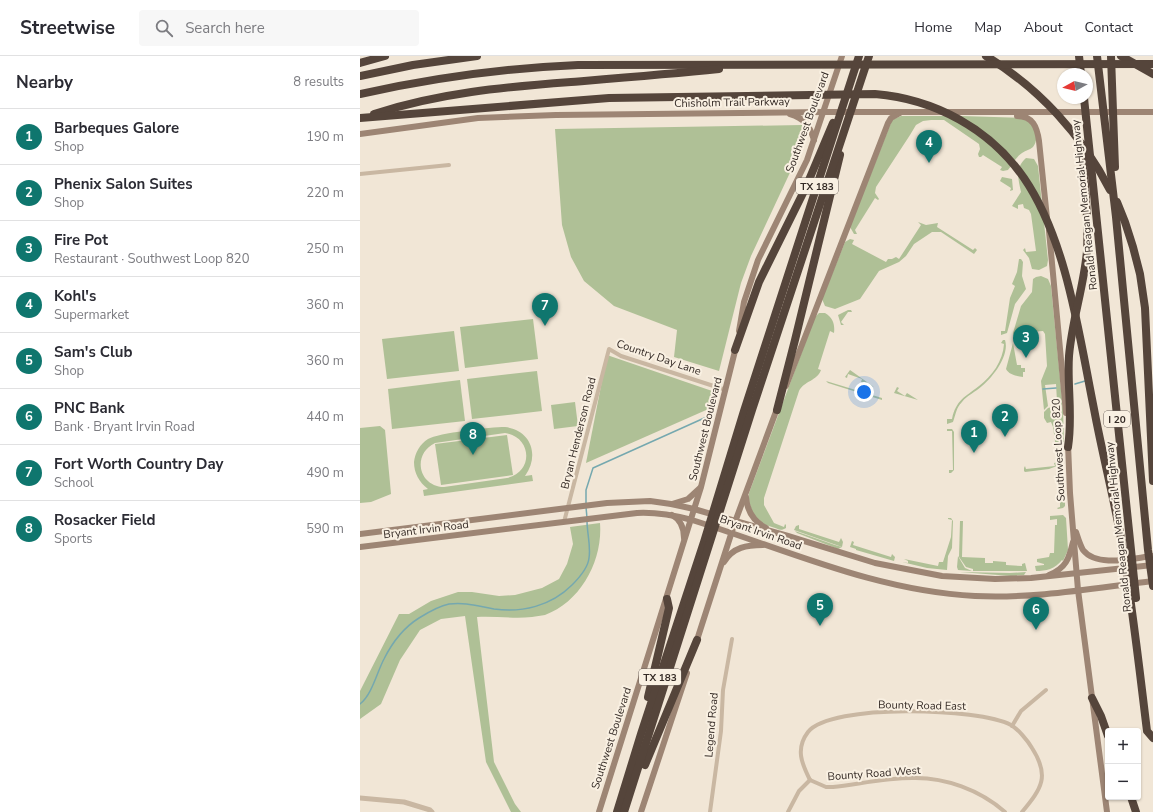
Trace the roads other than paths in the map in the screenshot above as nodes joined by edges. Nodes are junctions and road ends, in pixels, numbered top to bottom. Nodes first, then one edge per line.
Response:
1 (385, 56) edge
2 (477, 56) edge
3 (842, 56) edge
4 (859, 56) edge
5 (869, 56) edge
6 (986, 56) edge
7 (1079, 56) edge
8 (1097, 56) edge
9 (1111, 56) edge
10 (1121, 56) edge
11 (360, 63) edge
12 (767, 64) junction
13 (1153, 64) edge
14 (1080, 68) edge
15 (1153, 74) edge
16 (360, 76) edge
17 (850, 82) junction
18 (360, 94) edge
19 (1082, 104) edge
20 (1085, 104) edge
21 (787, 112) junction
22 (824, 112) junction
23 (1153, 112) edge
24 (902, 113) junction
25 (1001, 113) junction
26 (360, 118) edge
27 (847, 121) junction
28 (360, 134) edge
29 (814, 140) junction
30 (449, 165) dead end
31 (360, 174) edge
32 (1116, 217) junction
33 (609, 349) joint
34 (735, 350) junction
35 (726, 390) junction
36 (777, 410) junction
37 (1068, 447) junction
38 (1153, 481) edge
39 (701, 487) junction
40 (746, 492) junction
41 (720, 503) junction
42 (671, 504) junction
43 (568, 508) junction
44 (694, 509) junction
45 (671, 514) junction
46 (486, 519) junction
47 (692, 520) junction
48 (1072, 521) junction
49 (564, 522) junction
50 (736, 522) junction
51 (487, 531) junction
52 (732, 532) junction
53 (772, 532) junction
54 (360, 534) edge
55 (1074, 539) junction
56 (707, 542) junction
57 (684, 545) junction
58 (767, 545) junction
59 (360, 547) edge
60 (1153, 556) edge
61 (1153, 565) edge
62 (720, 570) junction
63 (1078, 574) junction
64 (1044, 577) junction
65 (1153, 582) edge
66 (1078, 590) junction
67 (667, 599) junction
68 (732, 639) dead end
69 (697, 640) junction
70 (1046, 690) dead end
71 (1092, 698) junction
72 (1012, 726) junction
73 (1105, 728) edge
74 (641, 734) junction
75 (1153, 739) edge
76 (810, 780) junction
77 (635, 781) junction
78 (360, 798) edge
79 (1132, 800) edge
80 (432, 812) edge
81 (599, 812) edge
82 (617, 812) edge
83 (624, 812) edge
84 (641, 812) edge
85 (710, 812) edge
86 (788, 812) edge
87 (1005, 812) edge
88 (1022, 812) edge
89 (1107, 812) edge
90 (1136, 812) edge

1 - 11 highway
2 - 16 highway
3 - 22 main road, Southwest Boulevard
4 - 17 highway, TX 183
5 - 27 highway, TX 183
6 - 38 highway
7 - 14 highway
8 - 32 highway, I 20
9 - 32 highway
10 - 15 highway
12 - 13 highway
12 - 18 highway
12 - 26 highway
17 - 34 highway
17 - 41 highway, TX 183
19 - 37 highway
20 - 75 highway, Ronald Reagan Memorial Highway / I 20
21 - 22 main road, Chisholm Trail Parkway
21 - 28 main road, Chisholm Trail Parkway
21 - 29 main road
22 - 24 main road, Chisholm Trail Parkway
22 - 29 main road, Southwest Boulevard
23 - 25 main road, Chisholm Trail Parkway
24 - 25 main road, Chisholm Trail Parkway
24 - 36 main road
25 - 37 main road, Southwest Loop 820
26 - 75 highway
27 - 36 highway
27 - 41 highway, TX 183
29 - 34 main road, Southwest Boulevard
30 - 31 street
32 - 65 highway, I 20
33 - 35 street, Country Day Lane
33 - 43 street, Bryan Henderson Road
34 - 35 main road, Southwest Boulevard
35 - 39 main road, Southwest Boulevard
36 - 40 main road
37 - 48 main road, Southwest Loop 820
39 - 42 main road
39 - 44 main road, Southwest Boulevard
40 - 50 main road
40 - 53 main road
41 - 56 highway, TX 183
42 - 43 main road, Bryant Irvin Road
42 - 44 main road, Bryant Irvin Road
43 - 46 main road, Bryant Irvin Road
43 - 49 street, Bryan Henderson Road
44 - 47 main road, Southwest Boulevard
44 - 50 main road, Bryant Irvin Road
45 - 47 main road, Bryant Irvin Road
45 - 49 main road, Bryant Irvin Road
45 - 57 main road
46 - 51 main road
46 - 54 main road, Bryant Irvin Road
47 - 52 main road, Bryant Irvin Road
47 - 57 main road, Southwest Boulevard
48 - 55 main road, Southwest Loop 820
48 - 60 main road
49 - 51 main road, Bryant Irvin Road
50 - 52 main road
50 - 53 main road, Bryant Irvin Road
51 - 59 main road, Bryant Irvin Road
52 - 58 main road, Bryant Irvin Road
52 - 62 main road
53 - 64 main road, Bryant Irvin Road
55 - 63 main road, Southwest Loop 820
55 - 64 main road
56 - 74 highway, TX 183
56 - 77 highway, TX 183
57 - 67 main road, Southwest Boulevard
58 - 62 main road
58 - 66 main road, Bryant Irvin Road
61 - 63 main road, Bryant Irvin Road
62 - 69 main road
63 - 64 main road, Bryant Irvin Road
63 - 66 main road, Southwest Loop 820
65 - 66 main road, Bryant Irvin Road
66 - 71 main road, Southwest Loop 820
67 - 74 highway
67 - 81 main road, Southwest Boulevard
68 - 85 street, Legend Road
69 - 77 highway
69 - 84 main road
70 - 72 street
71 - 73 highway
71 - 89 main road, Southwest Loop 820
72 - 76 street, Bounty Road East
72 - 88 street, Bounty Road East
74 - 82 highway, TX 183
76 - 86 street
76 - 87 street, Bounty Road West
77 - 83 highway, TX 183
78 - 80 street
79 - 90 highway

